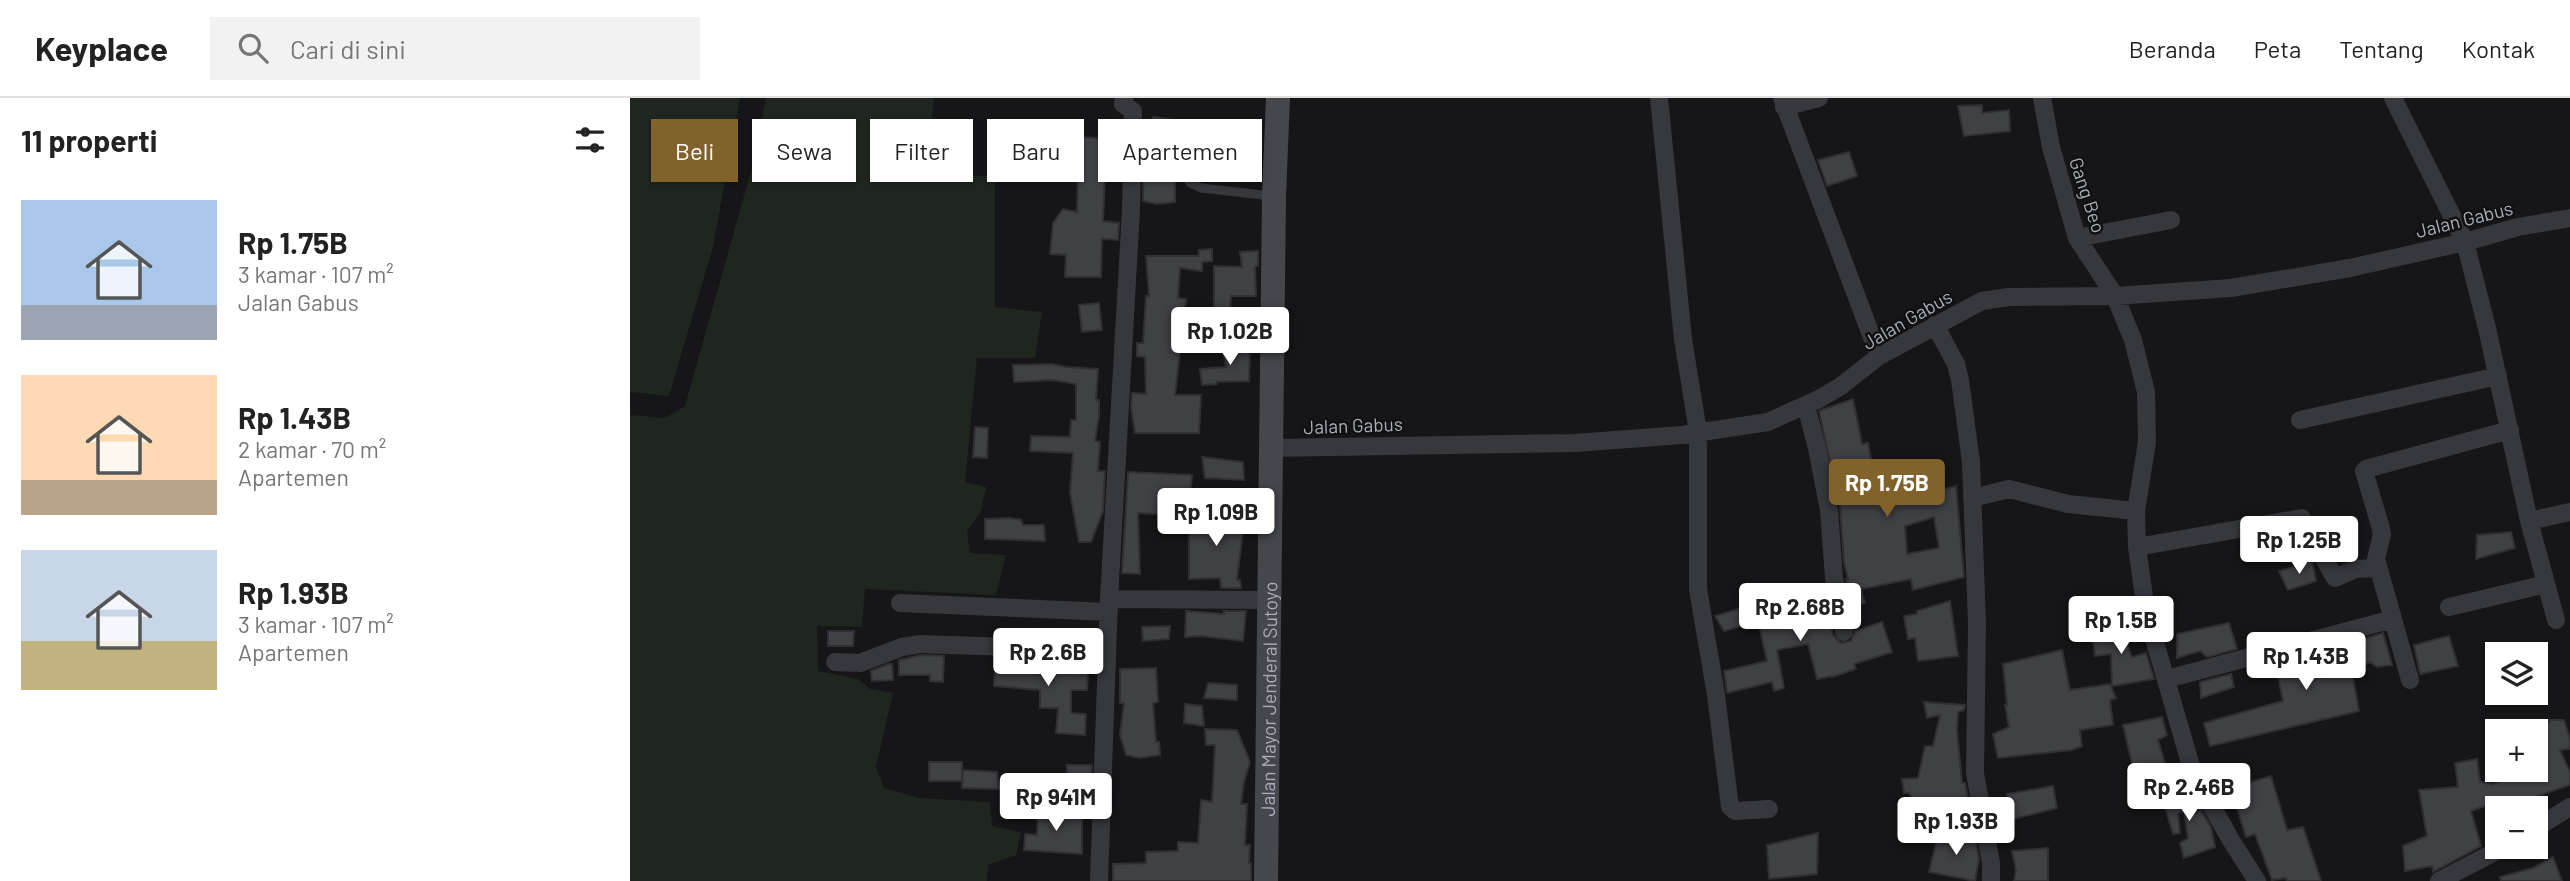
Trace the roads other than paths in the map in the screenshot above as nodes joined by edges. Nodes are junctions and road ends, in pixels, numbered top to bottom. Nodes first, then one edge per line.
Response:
1 (1659, 98) edge
2 (1819, 98) edge
3 (2042, 98) edge
4 (2393, 98) edge
5 (1123, 101) edge
6 (1783, 102) edge
7 (1277, 104) edge
8 (1190, 182) edge
9 (1274, 196) junction
10 (2570, 218) edge
11 (2171, 220) dead end
12 (2077, 238) junction
13 (2465, 242) junction
14 (2115, 296) junction
15 (1936, 325) junction
16 (1868, 331) junction
17 (1900, 342) junction
18 (1879, 356) junction
19 (2498, 376) junction
20 (1806, 406) junction
21 (2300, 420) dead end
22 (2510, 430) junction
23 (1690, 433) junction
24 (1271, 448) junction
25 (1972, 498) junction
26 (2136, 511) junction
27 (2570, 512) edge
28 (2302, 518) dead end
29 (2529, 521) junction
30 (2314, 541) dead end
31 (2137, 547) junction
32 (2377, 568) junction
33 (2546, 584) junction
34 (1269, 600) junction
35 (900, 603) dead end
36 (1109, 606) junction
37 (2449, 607) dead end
38 (2393, 620) junction
39 (2556, 620) dead end
40 (1844, 632) dead end
41 (1107, 650) junction
42 (835, 662) dead end
43 (2167, 679) junction
44 (2410, 681) dead end
45 (2570, 807) edge
46 (1769, 808) dead end
47 (2548, 821) edge
48 (2491, 859) edge
49 (2475, 873) edge
50 (1099, 881) edge
51 (1266, 881) edge
52 (1991, 881) edge
53 (2257, 881) edge
54 (2439, 881) edge

1 - 23 street
2 - 6 street
3 - 12 street, Gang Beo
4 - 13 street
5 - 36 street
6 - 16 street
7 - 9 main road, Jalan Mayor Jenderal Sutoyo
8 - 9 lane
9 - 24 main road, Jalan Mayor Jenderal Sutoyo
10 - 13 street, Jalan Gabus
11 - 12 street
12 - 14 street, Gang Beo
13 - 14 street, Jalan Gabus
13 - 19 street
14 - 15 street, Jalan Gabus
14 - 26 street, Gang Beo
15 - 17 street, Jalan Gabus
15 - 25 street
16 - 17 street
16 - 18 street
17 - 18 street, Jalan Gabus
18 - 20 street, Jalan Gabus
19 - 21 street
19 - 22 street
20 - 23 street, Jalan Gabus
20 - 40 street
22 - 29 street
22 - 32 street
23 - 24 street, Jalan Gabus
23 - 46 street
24 - 34 main road, Jalan Mayor Jenderal Sutoyo
25 - 26 street
25 - 52 street
26 - 31 street, Gang Beo
27 - 29 street
28 - 31 street
29 - 33 street
30 - 32 street
31 - 43 street, Gang Beo
32 - 38 street
33 - 37 street
33 - 39 street
34 - 36 street
34 - 51 main road, Jalan Mayor Jenderal Sutoyo
35 - 36 street
36 - 41 street
38 - 43 street
38 - 44 street
41 - 42 street
41 - 50 street
43 - 53 street, Gang Beo
45 - 47 street
48 - 49 street
49 - 54 street

